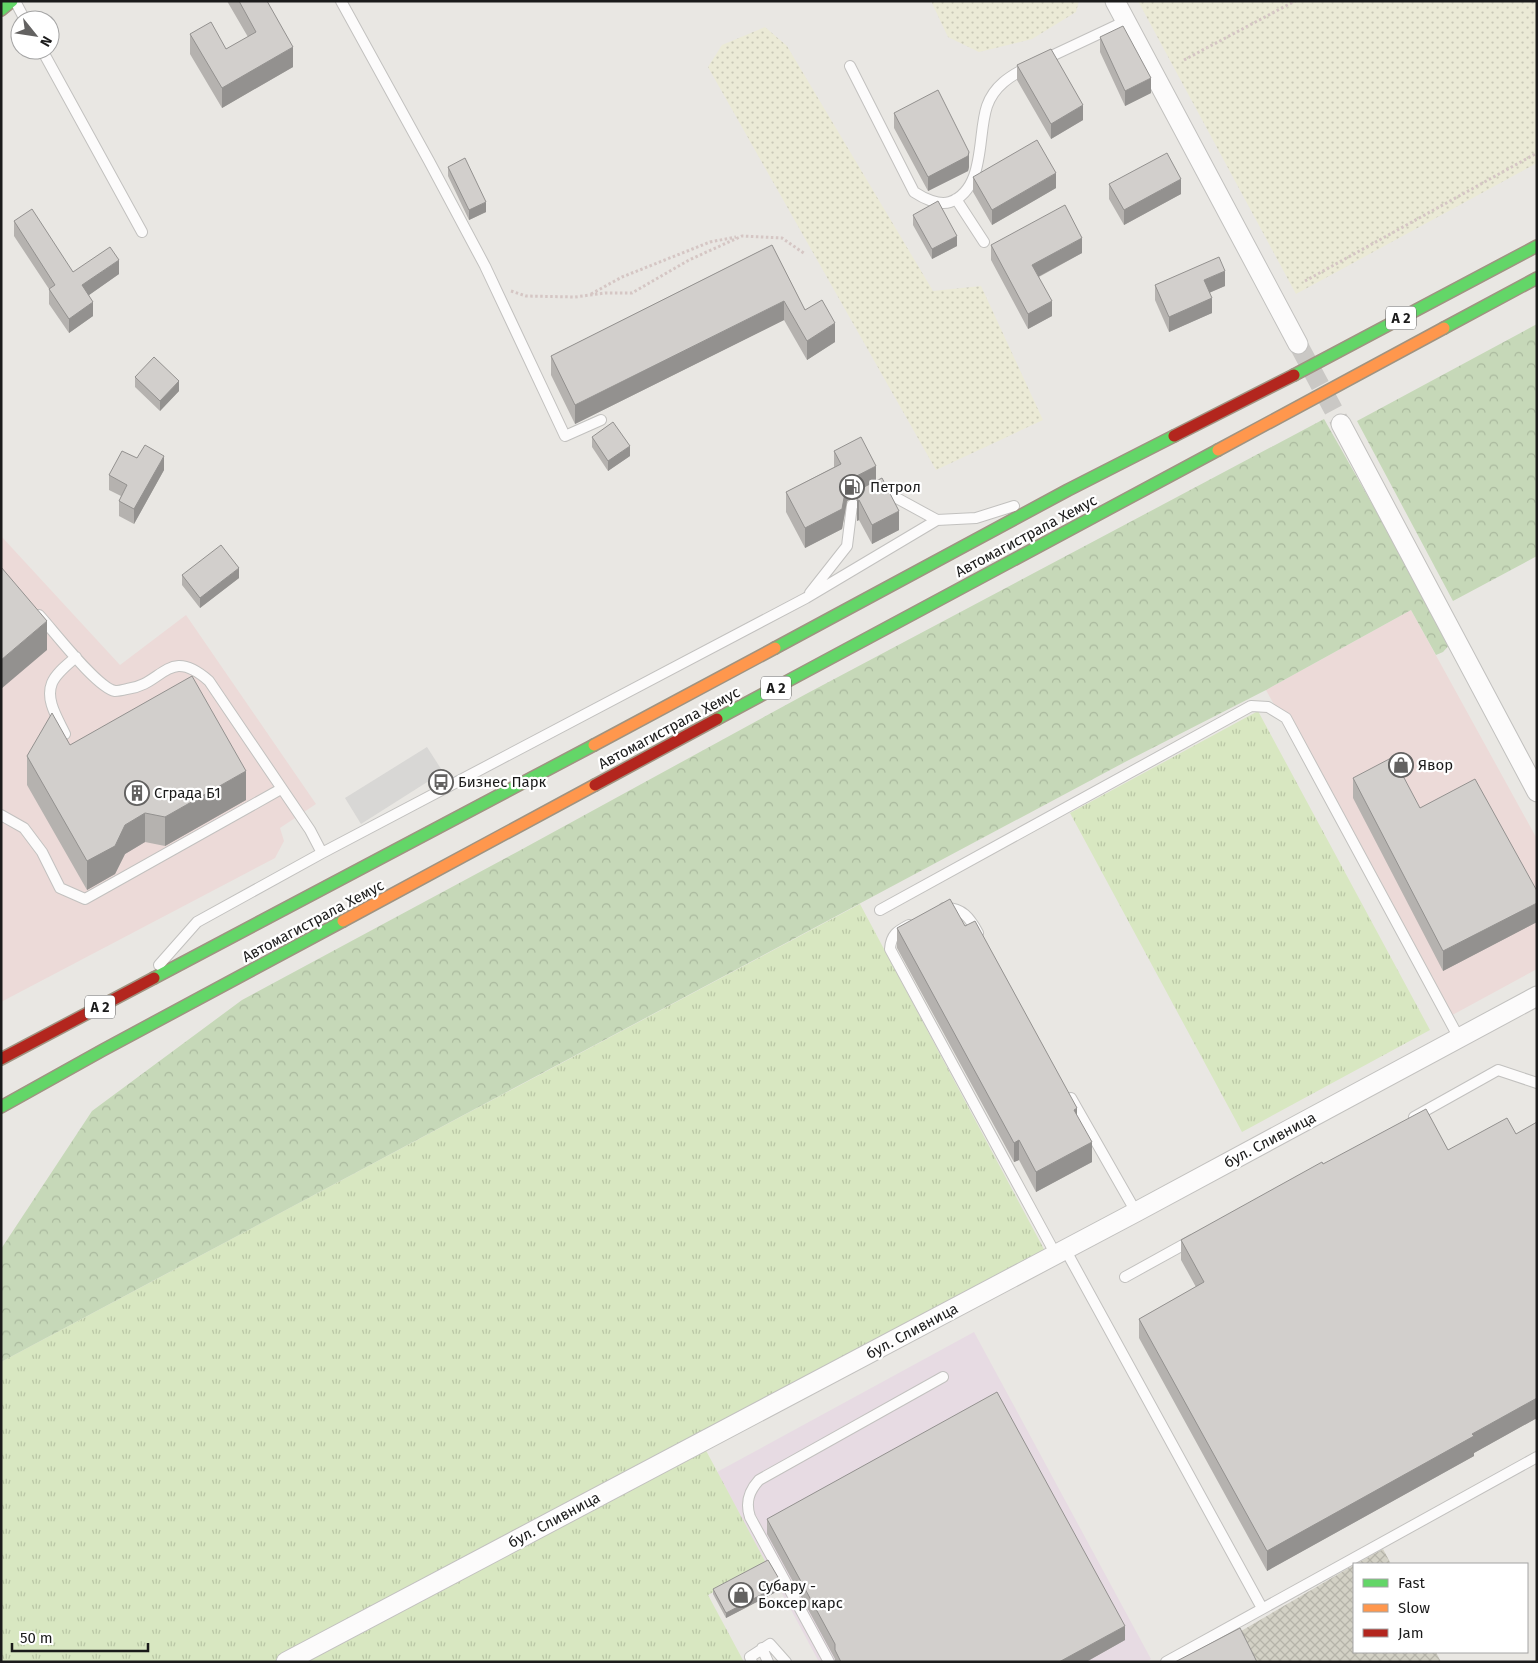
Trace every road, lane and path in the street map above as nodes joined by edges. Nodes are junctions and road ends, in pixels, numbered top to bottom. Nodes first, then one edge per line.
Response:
1 (14, 1) edge
2 (341, 1) edge
3 (1115, 1) edge
4 (1295, 1) edge
5 (1, 10) edge
6 (1126, 21) junction
7 (47, 60) edge
8 (1184, 60) dead end
9 (850, 66) dead end
10 (1537, 153) edge
11 (956, 200) junction
12 (142, 232) dead end
13 (742, 236) junction
14 (984, 242) dead end
15 (1537, 246) edge
16 (806, 254) dead end
17 (1537, 278) edge
18 (1305, 281) dead end
19 (505, 289) dead end
20 (588, 295) junction
21 (1298, 344) tunnel mouth
22 (601, 420) dead end
23 (1341, 424) tunnel mouth
24 (1068, 490) junction
25 (937, 520) junction
26 (806, 598) junction
27 (35, 610) edge
28 (76, 656) junction
29 (65, 734) edge
30 (281, 788) junction
31 (1537, 792) edge
32 (1, 815) edge
33 (322, 853) junction
34 (880, 910) dead end
35 (934, 912) edge
36 (918, 920) edge
37 (984, 943) edge
38 (140, 986) junction
39 (1537, 996) edge
40 (59, 1029) junction
41 (20, 1036) dead end
42 (1459, 1038) junction
43 (1, 1059) edge
44 (1537, 1083) edge
45 (1068, 1091) edge
46 (4, 1111) edge
47 (1403, 1123) edge
48 (1136, 1212) junction
49 (1203, 1234) edge
50 (1060, 1252) junction
51 (1125, 1277) dead end
52 (943, 1377) dead end
53 (1537, 1457) edge
54 (1262, 1608) junction
55 (762, 1648) junction
56 (286, 1662) edge
57 (752, 1662) edge
58 (768, 1662) edge
59 (786, 1662) edge
60 (829, 1662) edge
61 (1166, 1662) edge

1 - 5 main road
2 - 22 lane
3 - 6 street
4 - 8 path
6 - 11 lane
6 - 21 street
7 - 12 lane
9 - 11 lane
10 - 18 path
11 - 14 lane
13 - 16 path
13 - 20 path
13 - 20 path
15 - 24 main road, Автомагистрала Хемус / A 2
17 - 46 main road, Автомагистрала Хемус / A 2
19 - 20 path
23 - 31 street
24 - 25 lane
24 - 38 main road, Автомагистрала Хемус / A 2
25 - 26 lane
25 - 26 lane
26 - 33 lane
27 - 28 lane
28 - 29 lane
28 - 30 lane
30 - 32 lane
30 - 33 lane
33 - 38 lane
34 - 42 lane
35 - 37 lane
36 - 50 lane
38 - 40 main road, Автомагистрала Хемус / A 2
39 - 42 street, бул. Сливница
40 - 41 main road
40 - 43 main road, Автомагистрала Хемус / A 2
42 - 48 street, бул. Сливница
44 - 47 lane
45 - 48 lane
48 - 50 street, бул. Сливница
49 - 51 lane
50 - 54 lane
50 - 56 street, бул. Сливница
52 - 60 lane
53 - 54 lane
54 - 61 lane
55 - 57 lane
55 - 58 lane
55 - 59 lane

